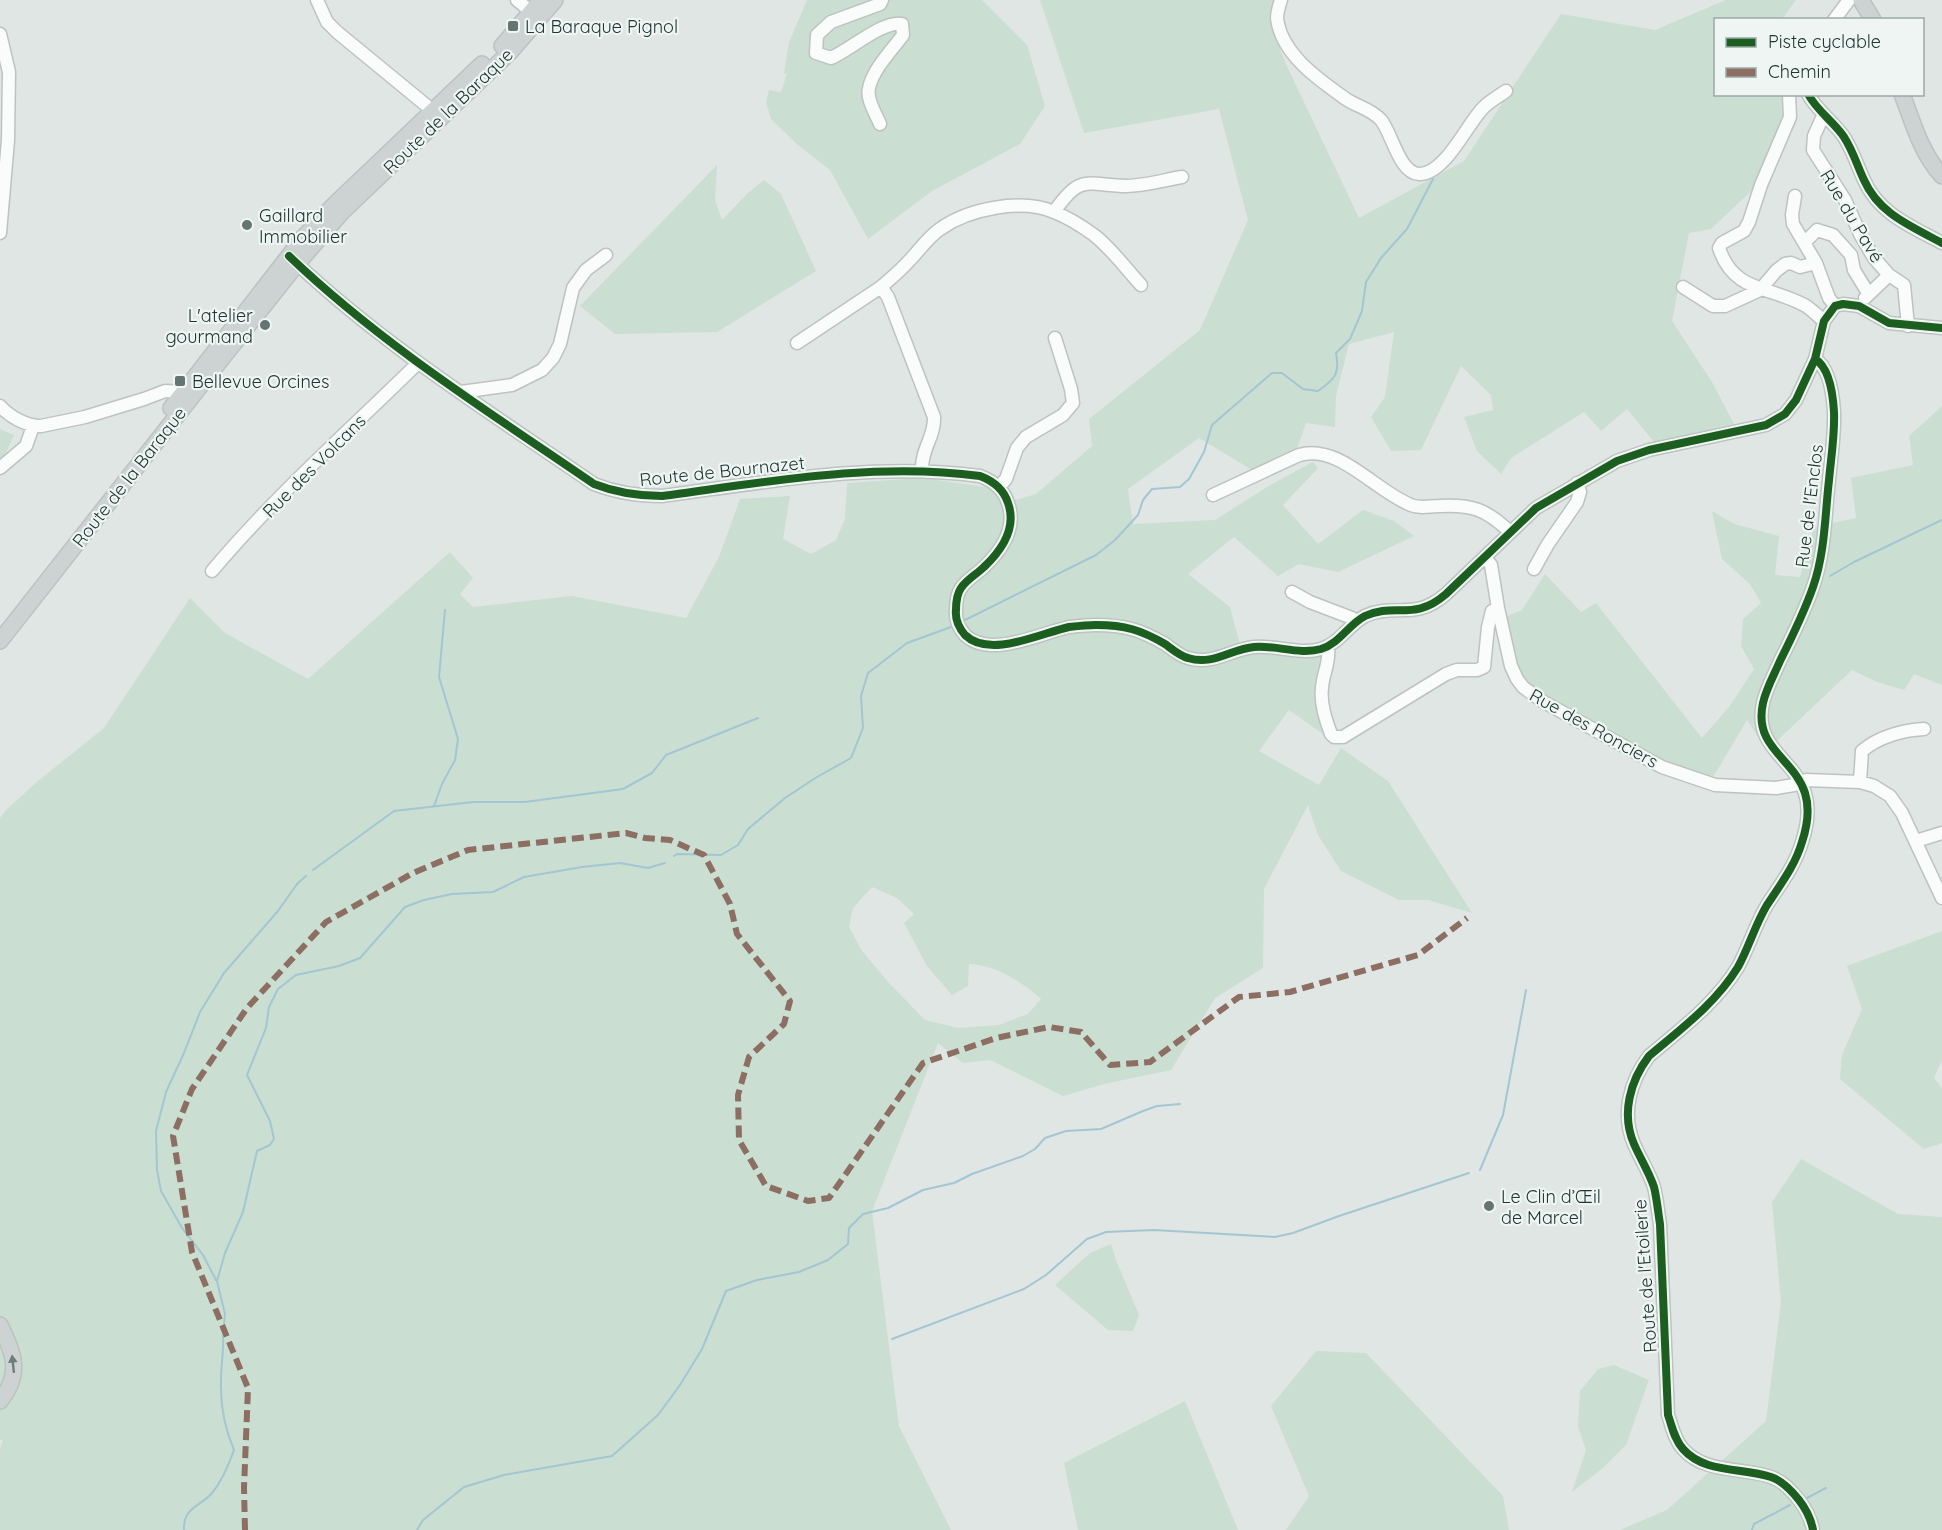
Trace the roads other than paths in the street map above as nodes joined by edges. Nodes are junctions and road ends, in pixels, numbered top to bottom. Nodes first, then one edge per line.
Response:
1 (317, 0) edge
2 (517, 0) edge
3 (541, 0) edge
4 (555, 0) edge
5 (882, 0) edge
6 (1281, 0) edge
7 (1849, 0) edge
8 (1861, 0) edge
9 (535, 16) junction
10 (1836, 18) edge
11 (1872, 18) edge
12 (0, 33) edge
13 (1506, 91) dead end
14 (1789, 96) edge
15 (1809, 96) edge
16 (1903, 96) edge
17 (437, 114) junction
18 (1823, 116) junction
19 (880, 124) dead end
20 (1942, 176) edge
21 (1182, 177) dead end
22 (1795, 196) dead end
23 (1054, 212) junction
24 (0, 232) edge
25 (1805, 242) junction
26 (1942, 243) edge
27 (606, 255) dead end
28 (293, 260) junction
29 (1816, 263) junction
30 (1889, 275) junction
31 (1141, 285) dead end
32 (881, 287) junction
33 (1683, 287) dead end
34 (1760, 290) junction
35 (1868, 293) junction
36 (1835, 306) junction
37 (1859, 306) junction
38 (1824, 321) junction
39 (1908, 326) junction
40 (1942, 328) edge
41 (1055, 338) dead end
42 (796, 343) dead end
43 (1815, 359) junction
44 (418, 363) junction
45 (460, 392) junction
46 (188, 394) junction
47 (0, 406) edge
48 (33, 426) junction
49 (0, 468) edge
50 (921, 470) junction
51 (1577, 483) junction
52 (999, 488) junction
53 (1213, 495) dead end
54 (1510, 532) junction
55 (1485, 557) junction
56 (1534, 569) dead end
57 (212, 571) dead end
58 (1292, 592) dead end
59 (1498, 608) junction
60 (1356, 622) junction
61 (0, 628) edge
62 (0, 641) edge
63 (1328, 646) junction
64 (1924, 729) dead end
65 (1800, 782) junction
66 (1860, 782) junction
67 (1942, 833) edge
68 (1916, 841) junction
69 (1942, 898) edge
70 (0, 1325) edge
71 (0, 1401) edge
72 (1813, 1530) edge

1 - 17 street
2 - 9 street
3 - 9 main road, Route de la Baraque
4 - 9 main road, Route de la Baraque
5 - 19 street
6 - 13 street
7 - 10 street
8 - 11 main road
9 - 17 main road, Route de la Baraque
12 - 24 street
14 - 34 street
15 - 18 street
16 - 20 main road
17 - 28 main road, Route de la Baraque
18 - 26 street
18 - 30 street, Rue du Pavé
21 - 23 street
22 - 25 street
23 - 31 street
23 - 32 street
25 - 29 street
25 - 35 street
27 - 45 street
28 - 44 street, Route de Bournazet
28 - 46 main road, Route de la Baraque
29 - 34 street
29 - 36 street
30 - 35 street, Rue du Pavé
30 - 39 street
32 - 42 street
32 - 50 street
33 - 34 street
34 - 38 street
35 - 37 street, Rue du Pavé
36 - 37 street
36 - 38 street
37 - 39 street
38 - 43 street
39 - 40 street
41 - 52 street
43 - 51 street
43 - 65 street, Rue de l'Enclos
44 - 45 street, Route de Bournazet
44 - 57 street, Rue des Volcans
45 - 50 street, Route de Bournazet
46 - 48 street
46 - 61 main road, Route de la Baraque
46 - 62 main road, Route de la Baraque
47 - 48 street
48 - 49 street
50 - 52 street, Route de Bournazet
51 - 54 street
51 - 56 street
52 - 63 street
53 - 54 street
54 - 55 street
55 - 59 street, Rue des Ronciers
55 - 60 street
58 - 60 street
59 - 63 street
59 - 65 street, Rue des Ronciers
60 - 63 street
64 - 66 street
65 - 66 street, Rue des Ronciers
65 - 72 street, Route de l'Etoilerie
66 - 68 street
67 - 68 street
68 - 69 street
71 -> 70 main road

